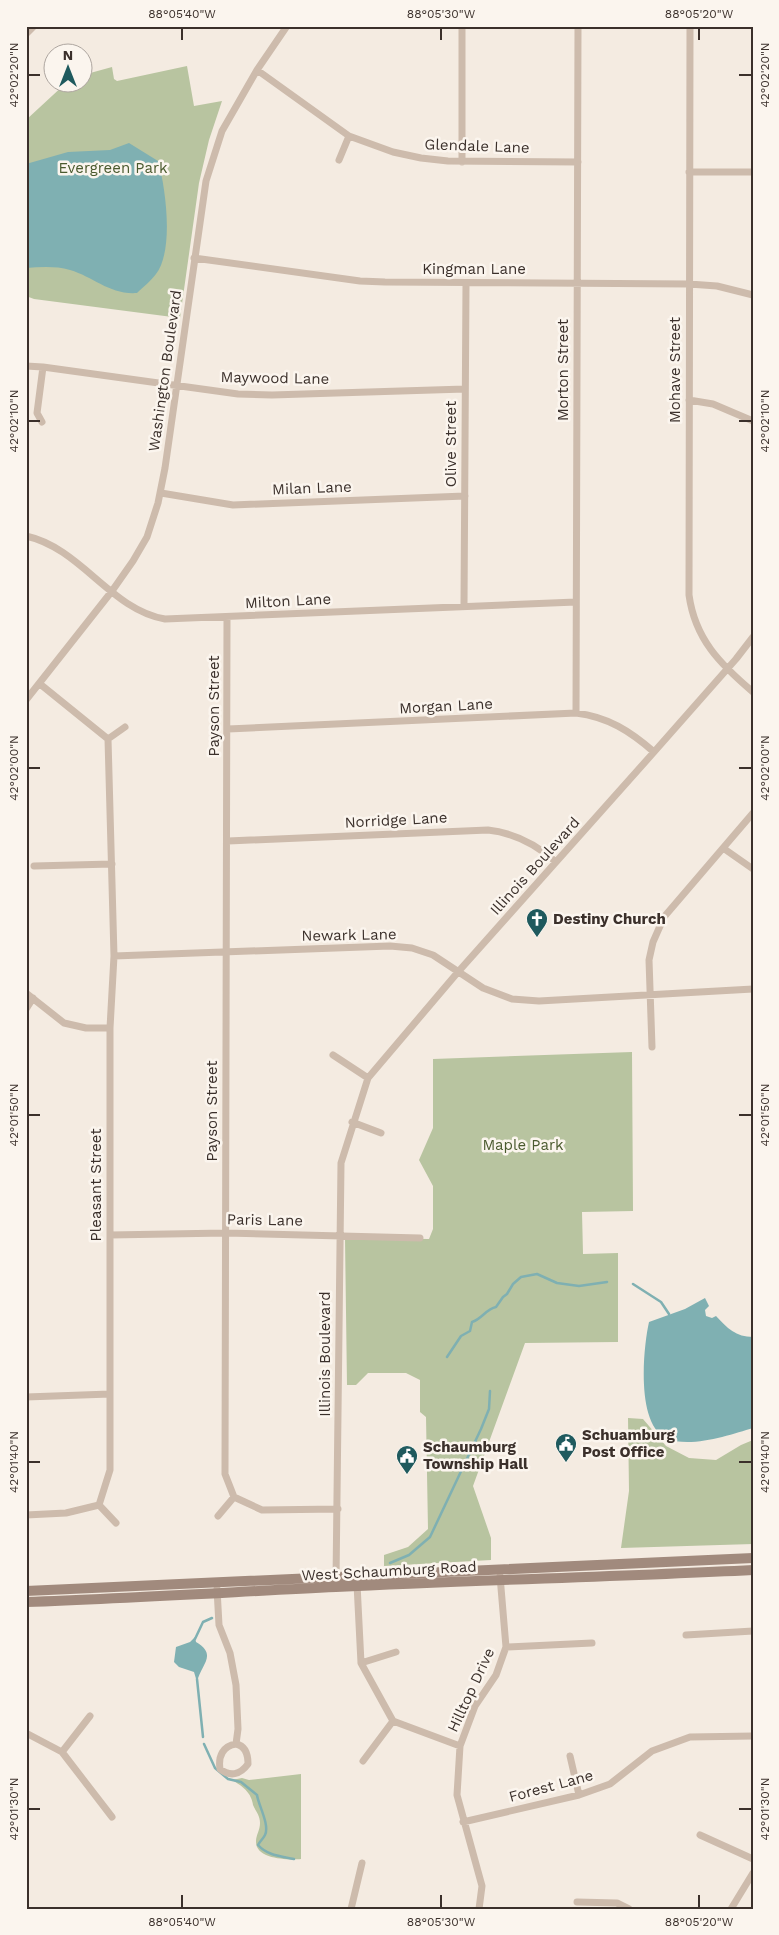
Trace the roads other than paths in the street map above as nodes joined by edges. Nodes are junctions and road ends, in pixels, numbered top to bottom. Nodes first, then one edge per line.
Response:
1 (34, 26) edge
2 (287, 26) edge
3 (462, 26) edge
4 (578, 26) edge
5 (690, 26) edge
6 (26, 34) edge
7 (257, 70) junction
8 (349, 136) junction
9 (339, 160) dead end
10 (462, 162) junction
11 (578, 162) junction
12 (690, 172) junction
13 (753, 172) edge
14 (194, 258) junction
15 (466, 283) junction
16 (578, 283) junction
17 (689, 284) junction
18 (753, 295) edge
19 (26, 366) edge
20 (42, 367) junction
21 (176, 386) junction
22 (465, 389) junction
23 (689, 400) junction
24 (753, 420) edge
25 (42, 422) dead end
26 (160, 493) junction
27 (465, 496) junction
28 (26, 536) edge
29 (112, 591) junction
30 (576, 602) junction
31 (464, 606) junction
32 (228, 617) junction
33 (753, 637) edge
34 (726, 669) junction
35 (40, 684) junction
36 (753, 692) edge
37 (26, 700) edge
38 (576, 713) junction
39 (125, 727) dead end
40 (228, 729) junction
41 (108, 739) junction
42 (654, 752) junction
43 (753, 812) edge
44 (228, 841) junction
45 (722, 848) junction
46 (556, 862) junction
47 (112, 864) junction
48 (34, 866) dead end
49 (753, 869) edge
50 (227, 953) junction
51 (114, 956) junction
52 (458, 972) junction
53 (753, 989) edge
54 (26, 992) edge
55 (650, 995) junction
56 (33, 998) junction
57 (26, 1009) edge
58 (110, 1028) junction
59 (652, 1047) dead end
60 (333, 1055) dead end
61 (368, 1078) junction
62 (352, 1122) junction
63 (381, 1133) dead end
64 (226, 1233) junction
65 (110, 1235) junction
66 (340, 1235) junction
67 (420, 1238) dead end
68 (110, 1394) junction
69 (26, 1397) edge
70 (234, 1497) junction
71 (99, 1505) junction
72 (338, 1509) junction
73 (26, 1515) edge
74 (218, 1516) dead end
75 (116, 1522) dead end
76 (753, 1558) edge
77 (499, 1569) junction
78 (753, 1570) edge
79 (500, 1580) junction
80 (357, 1581) junction
81 (336, 1582) junction
82 (217, 1583) junction
83 (26, 1591) edge
84 (217, 1595) junction
85 (26, 1602) edge
86 (753, 1632) edge
87 (686, 1635) dead end
88 (592, 1643) dead end
89 (506, 1647) junction
90 (396, 1652) dead end
91 (361, 1663) junction
92 (90, 1716) dead end
93 (393, 1721) junction
94 (26, 1733) edge
95 (753, 1736) edge
96 (236, 1744) junction
97 (460, 1746) junction
98 (62, 1752) junction
99 (570, 1756) dead end
100 (364, 1761) dead end
101 (579, 1795) junction
102 (112, 1816) dead end
103 (463, 1822) junction
104 (700, 1835) dead end
105 (753, 1859) edge
106 (362, 1863) dead end
107 (753, 1873) edge
108 (577, 1902) dead end
109 (351, 1909) edge
110 (479, 1909) edge
111 (629, 1909) edge
112 (731, 1909) edge

1 - 6 street
2 - 7 street, Washington Boulevard
3 - 10 street
4 - 11 street, Morton Street
5 - 12 street, Mohave Street
7 - 8 street, Glendale Lane
7 - 14 street, Washington Boulevard
8 - 9 street
8 - 10 street, Glendale Lane
10 - 11 street, Glendale Lane
11 - 16 street, Morton Street
12 - 13 street
12 - 17 street, Mohave Street
14 - 15 street, Kingman Lane
14 - 21 street, Washington Boulevard
15 - 16 street, Kingman Lane
15 - 22 street, Olive Street
16 - 17 street, Kingman Lane
16 - 30 street, Morton Street
17 - 18 street, Kingman Lane
17 - 23 street, Mohave Street
19 - 20 street, Maywood Lane
20 - 21 street, Maywood Lane
20 - 25 street
21 - 22 street, Maywood Lane
21 - 26 street, Washington Boulevard
22 - 27 street, Olive Street
23 - 24 street
23 - 34 street, Mohave Street
26 - 27 street, Milan Lane
26 - 29 street, Washington Boulevard
27 - 31 street, Olive Street
28 - 29 street, Milton Lane
29 - 32 street, Milton Lane
29 - 35 street, Washington Boulevard
30 - 31 street, Milton Lane
30 - 38 street, Morton Street
31 - 32 street, Milton Lane
32 - 40 street, Payson Street
33 - 34 street, Illinois Boulevard
34 - 36 street, Mohave Street
34 - 42 street, Illinois Boulevard
35 - 37 street, Washington Boulevard
35 - 41 street
38 - 40 street, Morgan Lane
38 - 42 street, Morgan Lane
39 - 41 street
40 - 44 street, Payson Street
41 - 47 street, Pleasant Street
42 - 46 street, Illinois Boulevard
43 - 45 street
44 - 46 street, Norridge Lane
44 - 50 street, Payson Street
45 - 49 street
45 - 55 street
46 - 52 street, Illinois Boulevard
47 - 48 street
47 - 51 street, Pleasant Street
50 - 51 street, Newark Lane
50 - 52 street, Newark Lane
50 - 64 street, Payson Street
51 - 58 street, Pleasant Street
52 - 55 street, Newark Lane
52 - 61 street, Illinois Boulevard
53 - 55 street, Newark Lane
54 - 56 street
55 - 59 street
56 - 57 street
56 - 58 street
58 - 65 street, Pleasant Street
60 - 61 street
61 - 62 street, Illinois Boulevard
62 - 63 street
62 - 66 street, Illinois Boulevard
64 - 65 street, Paris Lane
64 - 66 street, Paris Lane
64 - 70 street, Payson Street
65 - 68 street, Pleasant Street
66 - 67 street, Paris Lane
66 - 72 street, Illinois Boulevard
68 - 69 street
68 - 71 street, Pleasant Street
70 - 72 street
70 - 74 street
71 - 73 street
71 - 75 street
72 - 81 street, Illinois Boulevard
76 - 77 main road, West Schaumburg Road
77 - 79 street, Hilltop Drive
77 - 80 main road, West Schaumburg Road
78 - 79 main road, West Schaumburg Road
79 - 80 main road, West Schaumburg Road
79 - 89 street, Hilltop Drive
80 - 81 main road, West Schaumburg Road
80 - 91 street
81 - 82 main road, West Schaumburg Road
81 - 84 main road, West Schaumburg Road
82 - 83 main road, West Schaumburg Road
82 - 84 street
84 - 85 main road, West Schaumburg Road
84 - 96 street
86 - 87 street
88 - 89 street
89 - 97 street, Hilltop Drive
90 - 91 street
91 - 93 street
92 - 98 street
93 - 97 street
93 - 100 street
94 - 98 street
95 - 101 street, Forest Lane
96 - 96 street
97 - 103 street, Hilltop Drive
98 - 102 street
99 - 101 street
101 - 103 street, Forest Lane
103 - 110 street, Hilltop Drive
104 - 105 street
106 - 109 street
107 - 112 street
108 - 111 street

